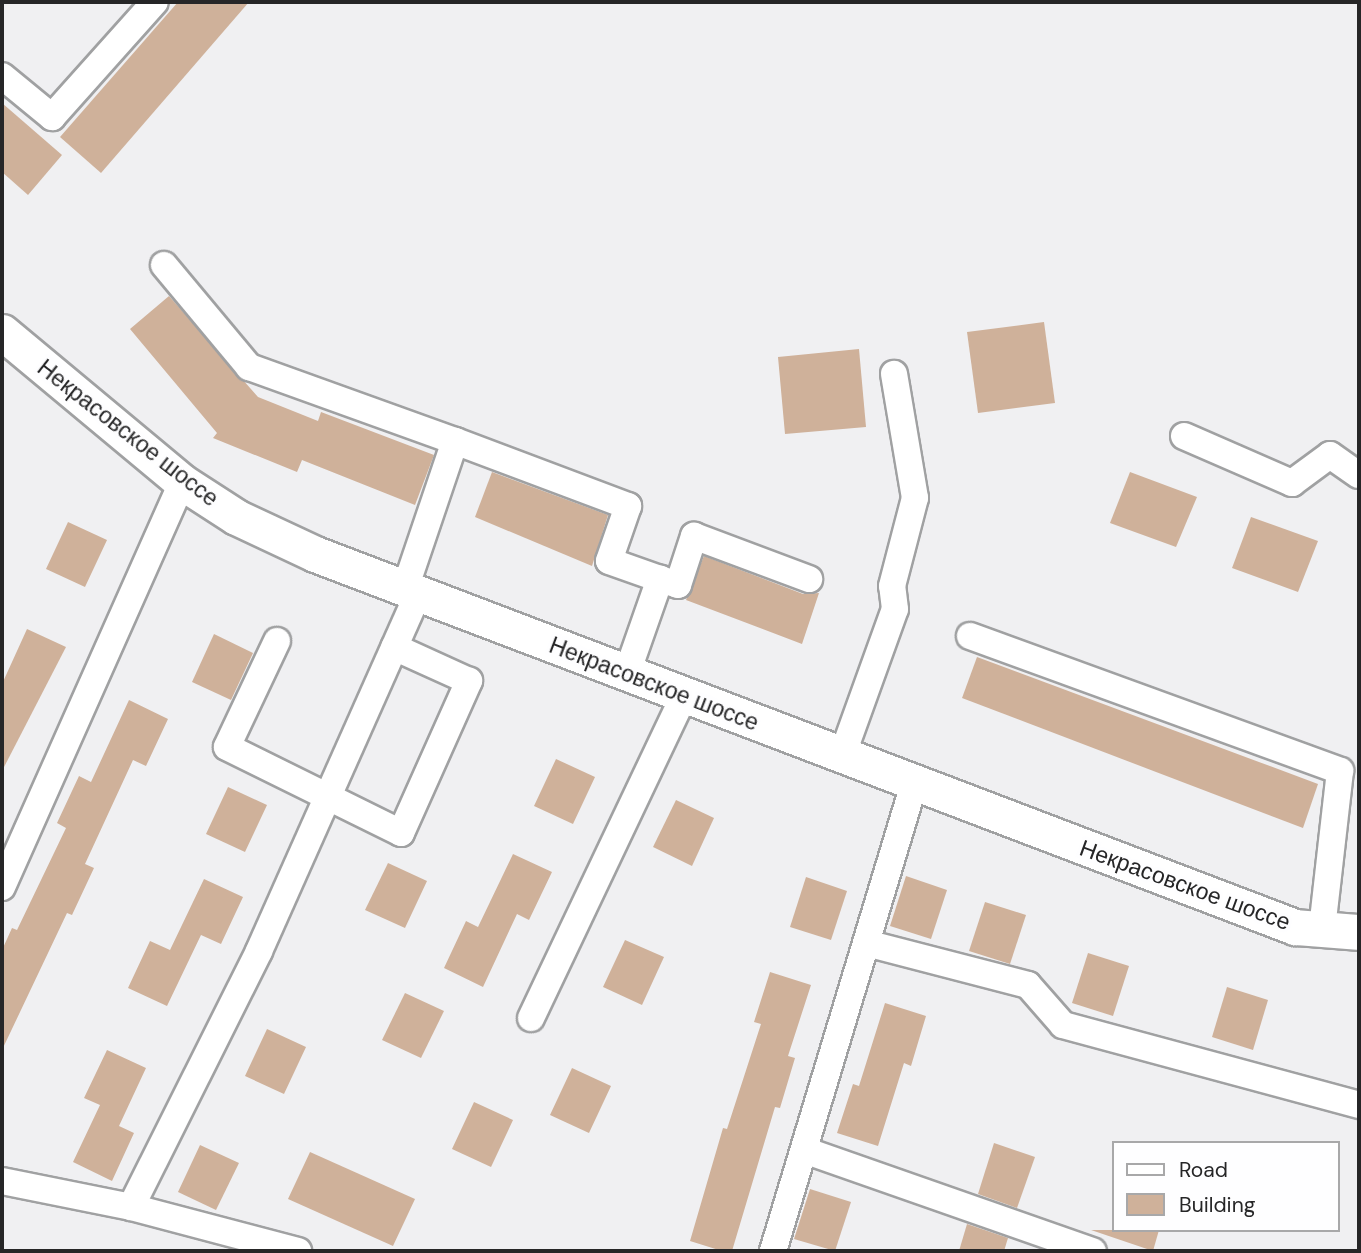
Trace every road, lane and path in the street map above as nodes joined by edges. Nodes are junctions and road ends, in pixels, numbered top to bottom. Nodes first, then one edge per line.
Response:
1 (155, 2) edge
2 (2, 76) edge
3 (164, 265) dead end
4 (2, 332) edge
5 (894, 373) dead end
6 (1184, 436) dead end
7 (455, 441) junction
8 (1359, 475) edge
9 (182, 482) junction
10 (660, 579) junction
11 (809, 579) dead end
12 (411, 591) junction
13 (970, 636) dead end
14 (277, 641) dead end
15 (394, 647) junction
16 (627, 673) junction
17 (684, 695) junction
18 (842, 756) junction
19 (1350, 772) edge
20 (914, 783) junction
21 (327, 797) junction
22 (2, 887) edge
23 (1322, 929) junction
24 (1359, 932) edge
25 (866, 943) junction
26 (531, 1018) dead end
27 (1359, 1105) edge
28 (804, 1150) junction
29 (2, 1181) edge
30 (131, 1208) junction
31 (298, 1251) edge
32 (773, 1251) edge
33 (1093, 1251) edge

1 - 2 street
3 - 7 street
4 - 9 main road, Некрасовское шоссе
5 - 18 street
6 - 8 street
7 - 10 street
7 - 12 street
9 - 12 main road, Некрасовское шоссе
9 - 22 street
10 - 11 street
10 - 16 street
12 - 15 street
12 - 16 main road, Некрасовское шоссе
13 - 19 street
14 - 21 street
15 - 21 street
15 - 21 street
16 - 17 main road, Некрасовское шоссе
17 - 18 main road, Некрасовское шоссе
17 - 26 street
18 - 20 main road, Некрасовское шоссе
19 - 23 street
20 - 23 main road, Некрасовское шоссе
20 - 25 street
21 - 30 street
23 - 24 main road, Некрасовское шоссе
25 - 27 street
25 - 28 street
28 - 32 street
28 - 33 street
29 - 30 street
30 - 31 street

